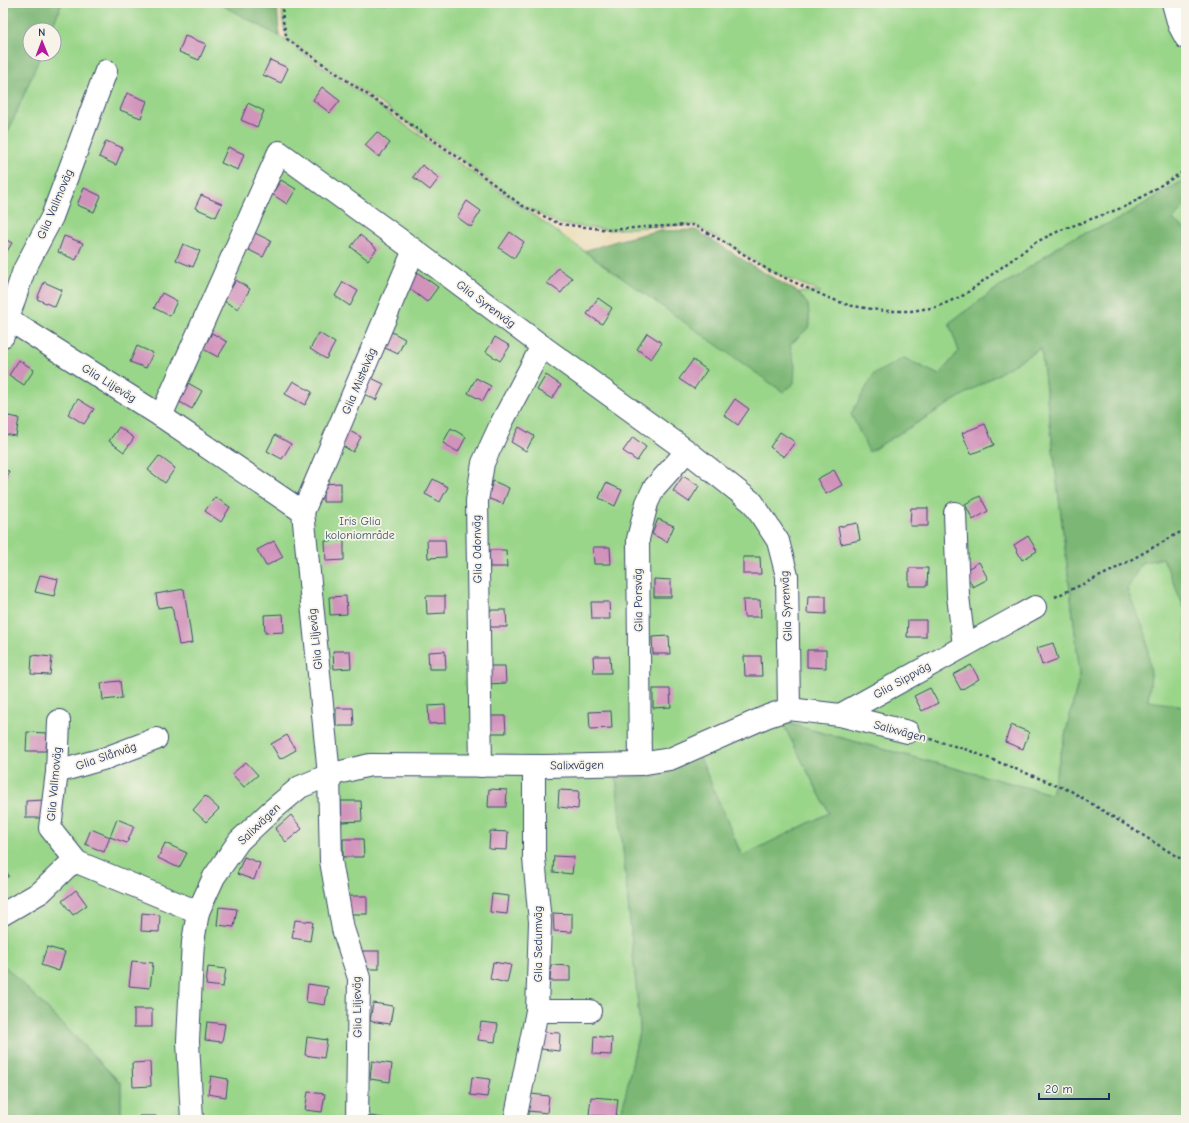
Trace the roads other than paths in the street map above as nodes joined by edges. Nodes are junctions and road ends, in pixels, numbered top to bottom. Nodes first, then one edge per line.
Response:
1 (1173, 3) edge
2 (1186, 38) edge
3 (106, 71) dead end
4 (414, 250) junction
5 (5, 324) edge
6 (542, 346) junction
7 (161, 416) junction
8 (687, 451) junction
9 (303, 512) junction
10 (955, 513) dead end
11 (1035, 607) road end
12 (964, 646) junction
13 (789, 709) junction
14 (840, 715) junction
15 (59, 721) dead end
16 (908, 732) road end
17 (156, 739) dead end
18 (640, 764) junction
19 (481, 766) junction
20 (534, 766) junction
21 (57, 772) junction
22 (329, 775) junction
23 (77, 862) junction
24 (198, 912) junction
25 (3, 914) edge
26 (537, 1011) junction
27 (590, 1012) dead end
28 (192, 1120) edge
29 (357, 1120) edge
30 (515, 1120) edge

1 - 2 street
3 - 5 street, Glia Vallmoväg
4 - 6 street, Glia Syrenväg
4 - 7 street, Glia Syrenväg
4 - 9 street, Glia Mistelväg
5 - 7 street, Glia Liljeväg
6 - 8 street, Glia Syrenväg
6 - 19 street, Glia Odonväg
7 - 9 street, Glia Liljeväg
8 - 13 street, Glia Syrenväg
8 - 18 street, Glia Porsväg
9 - 22 street, Glia Liljeväg
10 - 12 street
11 - 12 street, Glia Sippväg
12 - 14 street, Glia Sippväg
13 - 14 street, Salixvägen
13 - 18 street, Salixvägen
14 - 16 street, Salixvägen
15 - 21 street, Glia Vallmoväg
17 - 21 street, Glia Slånväg
18 - 20 street, Salixvägen
19 - 20 street, Salixvägen
19 - 22 street, Salixvägen
20 - 26 street, Glia Sedumväg
21 - 23 street, Glia Vallmoväg
22 - 24 street, Salixvägen
22 - 29 street, Glia Liljeväg
23 - 24 street, Glia Vallmoväg
23 - 25 street
24 - 28 street, Salixvägen
26 - 27 street
26 - 30 street, Glia Sedumväg

